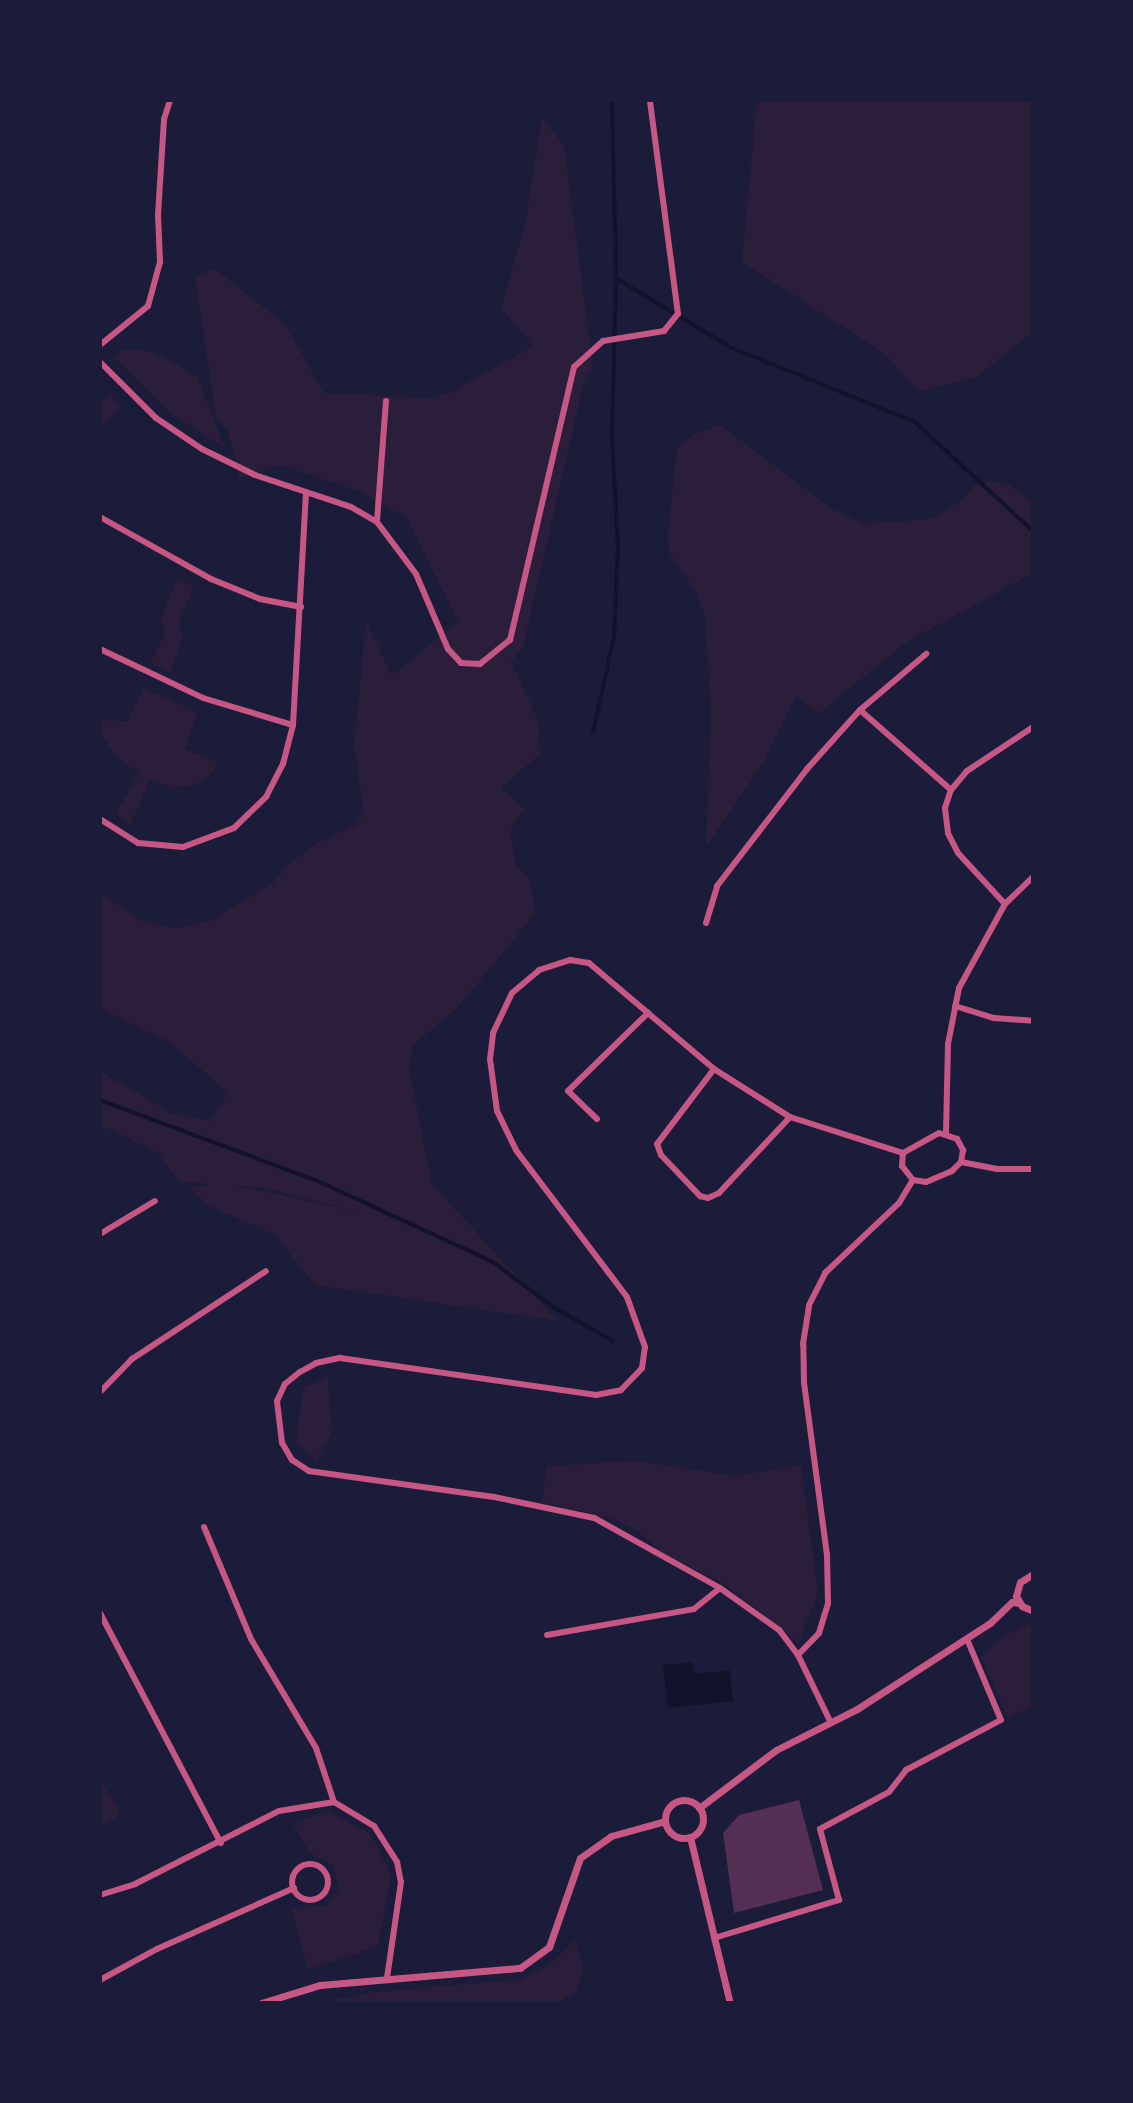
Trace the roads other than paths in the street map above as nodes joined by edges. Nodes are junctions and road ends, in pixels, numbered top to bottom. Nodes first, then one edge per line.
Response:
1 (170, 100) edge
2 (650, 100) edge
3 (100, 345) edge
4 (100, 362) edge
5 (386, 401) dead end
6 (306, 493) junction
7 (100, 517) edge
8 (377, 522) junction
9 (301, 607) junction
10 (100, 649) edge
11 (926, 654) dead end
12 (860, 710) junction
13 (293, 725) junction
14 (1033, 727) edge
15 (951, 790) junction
16 (100, 819) edge
17 (1033, 877) edge
18 (1005, 904) junction
19 (706, 923) dead end
20 (955, 1006) junction
21 (648, 1013) junction
22 (1033, 1021) edge
23 (714, 1069) junction
24 (790, 1117) junction
25 (597, 1119) dead end
26 (946, 1133) junction
27 (903, 1153) junction
28 (961, 1162) junction
29 (1033, 1169) edge
30 (913, 1180) junction
31 (155, 1201) dead end
32 (100, 1234) edge
33 (266, 1271) dead end
34 (100, 1392) edge
35 (204, 1527) dead end
36 (1033, 1573) edge
37 (720, 1588) junction
38 (1019, 1603) junction
39 (1033, 1611) edge
40 (100, 1613) edge
41 (547, 1634) dead end
42 (967, 1639) junction
43 (798, 1655) junction
44 (831, 1723) junction
45 (334, 1802) junction
46 (699, 1808) junction
47 (665, 1821) junction
48 (690, 1837) junction
49 (221, 1843) junction
50 (293, 1888) junction
51 (100, 1895) edge
52 (714, 1938) junction
53 (387, 1978) junction
54 (100, 1980) edge
55 (261, 2003) edge
56 (730, 2003) edge

1 - 3 street
2 - 8 street
4 - 6 street
5 - 8 street
6 - 8 street
6 - 9 street
7 - 9 street
9 - 13 street
10 - 13 street
11 - 12 street
12 - 15 street
12 - 19 street
13 - 16 street
14 - 15 street
15 - 18 street
17 - 18 street
18 - 20 street
20 - 22 street
20 - 26 street
21 - 23 street
21 - 25 street
21 - 37 street
23 - 24 street
23 - 24 street
24 - 27 street
26 - 27 street
26 - 28 street
27 - 30 street
28 - 29 street
28 - 30 street
30 - 43 street
31 - 32 street
33 - 34 street
35 - 45 street
36 - 38 street
37 - 41 street
37 - 43 street
38 - 39 street
38 - 42 street
40 - 49 street
42 - 44 street
42 - 52 street
43 - 44 street
44 - 46 street
45 - 49 street
45 - 53 street
46 - 47 street
46 - 48 street
47 - 48 street
47 - 53 street
48 - 52 street
49 - 51 street
50 - 50 street
50 - 54 street
52 - 56 street
53 - 55 street

